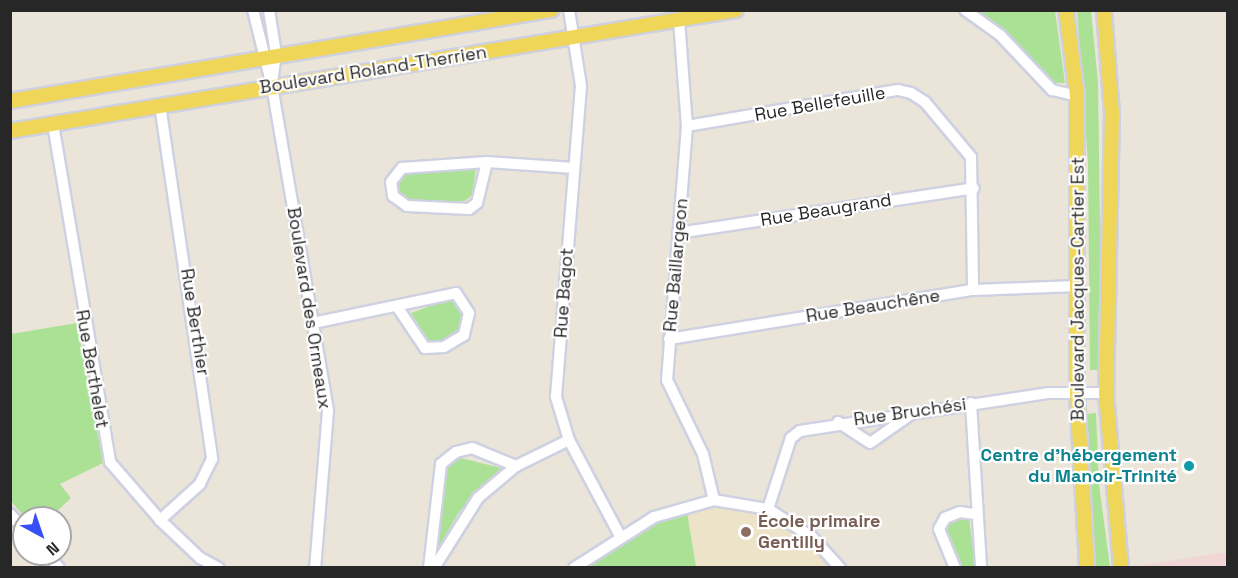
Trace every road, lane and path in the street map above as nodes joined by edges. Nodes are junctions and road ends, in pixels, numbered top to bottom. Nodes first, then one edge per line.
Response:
1 (253, 10) edge
2 (269, 10) edge
3 (551, 10) edge
4 (569, 10) edge
5 (736, 10) edge
6 (965, 10) edge
7 (1066, 10) edge
8 (1104, 10) edge
9 (679, 20) junction
10 (573, 37) junction
11 (276, 54) junction
12 (261, 57) junction
13 (272, 86) junction
14 (1077, 96) junction
15 (10, 101) edge
16 (160, 105) junction
17 (53, 124) junction
18 (687, 126) junction
19 (10, 131) edge
20 (487, 162) junction
21 (574, 168) junction
22 (974, 188) junction
23 (678, 233) junction
24 (1077, 286) junction
25 (973, 290) junction
26 (398, 308) junction
27 (313, 323) junction
28 (669, 339) junction
29 (1077, 393) junction
30 (1106, 393) junction
31 (971, 403) junction
32 (915, 411) junction
33 (838, 422) junction
34 (569, 440) junction
35 (516, 466) junction
36 (714, 500) junction
37 (768, 509) junction
38 (975, 514) junction
39 (160, 520) junction
40 (621, 536) junction
41 (219, 567) edge
42 (315, 567) edge
43 (429, 567) edge
44 (434, 567) edge
45 (574, 567) edge
46 (840, 567) edge
47 (955, 567) edge
48 (981, 567) edge
49 (1087, 567) edge
50 (1121, 567) edge

1 - 12 street, Boulevard des Ormeaux
2 - 11 street, Boulevard des Ormeaux
3 - 11 main road, Boulevard Roland-Therrien
4 - 10 street, Rue Bagot
5 - 9 main road, Boulevard Roland-Therrien
6 - 14 street
7 - 14 main road, Boulevard Jacques-Cartier Est
8 - 30 main road, Boulevard Jacques-Cartier Est
9 - 10 main road, Boulevard Roland-Therrien
9 - 18 street, Rue Baillargeon
10 - 13 main road, Boulevard Roland-Therrien
10 - 21 street, Rue Bagot
11 - 12 main road, Boulevard Roland-Therrien
11 - 13 street, Boulevard des Ormeaux
12 - 13 street, Boulevard des Ormeaux
12 - 15 main road, Boulevard Roland-Therrien
13 - 16 main road, Boulevard Roland-Therrien
13 - 27 street, Boulevard des Ormeaux
14 - 24 main road, Boulevard Jacques-Cartier Est
16 - 17 main road, Boulevard Roland-Therrien
16 - 39 street, Rue Berthier
17 - 19 main road, Boulevard Roland-Therrien
17 - 39 street, Rue Berthelet
18 - 22 street, Rue Bellefeuille
18 - 23 street, Rue Baillargeon
20 - 20 street
20 - 21 street
21 - 34 street, Rue Bagot
22 - 23 street, Rue Beaugrand
22 - 25 street, Rue Bellefeuille
23 - 28 street, Rue Baillargeon
24 - 25 street, Rue Beauchêne
24 - 29 main road, Boulevard Jacques-Cartier Est
25 - 28 street, Rue Beauchêne
26 - 26 street
26 - 27 street
27 - 42 street, Boulevard des Ormeaux
28 - 36 street, Rue Baillargeon
29 - 30 street, Rue Bruchési
29 - 31 street, Rue Bruchési
29 - 49 main road, Boulevard Jacques-Cartier Est
30 - 50 main road, Boulevard Jacques-Cartier Est
31 - 32 street, Rue Bruchési
31 - 38 street
32 - 33 street, Rue Bruchési
32 - 33 street
33 - 37 street, Rue Bruchési
34 - 35 street
34 - 40 street, Rue Bagot
35 - 43 street
35 - 44 street
36 - 37 street
36 - 40 street
37 - 46 street
38 - 47 street
38 - 48 street
39 - 41 street, Rue Berthelet
40 - 45 street

